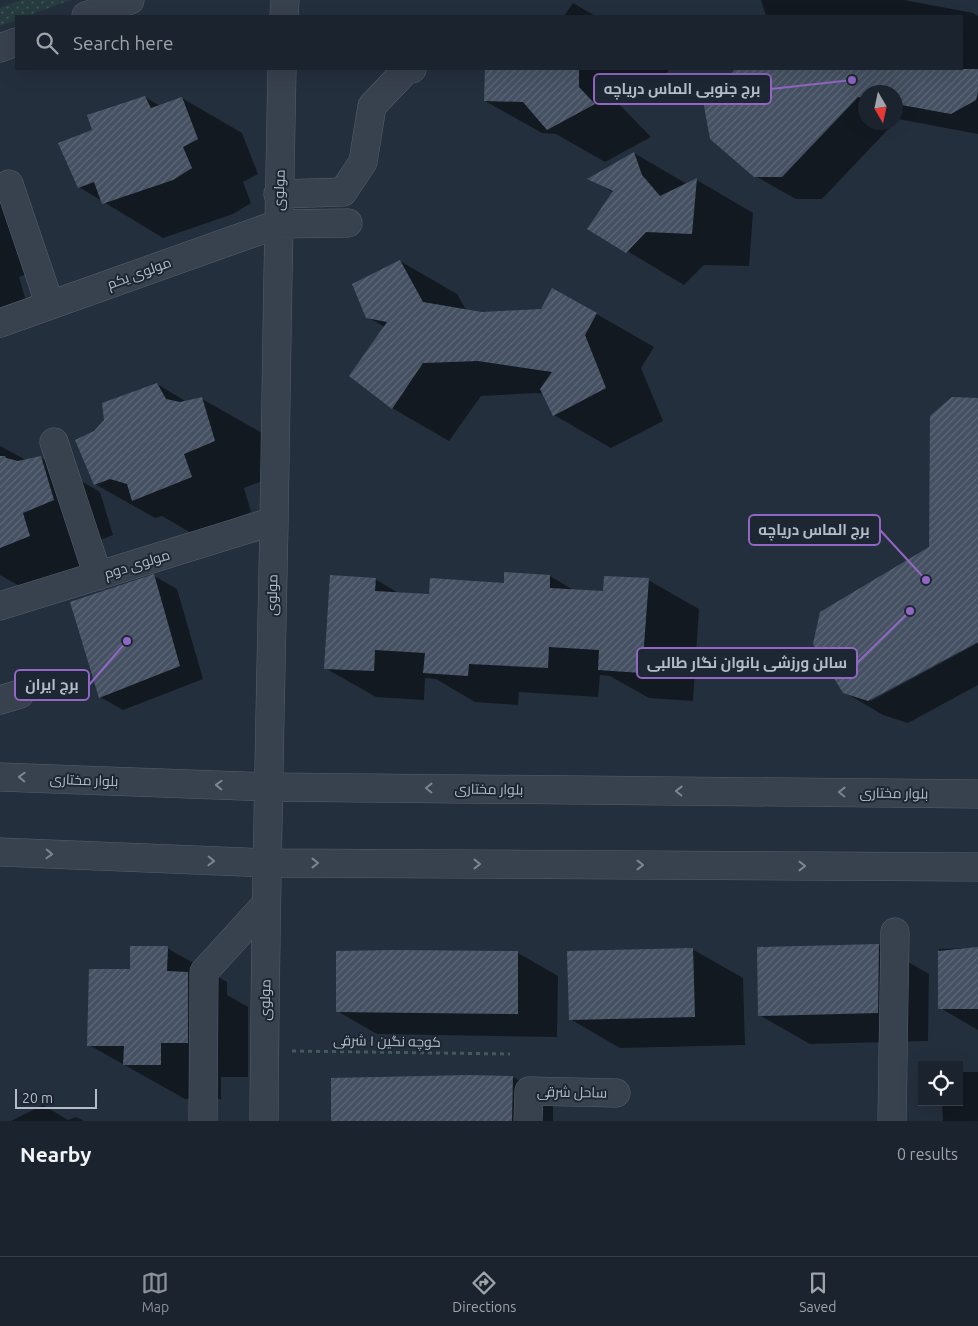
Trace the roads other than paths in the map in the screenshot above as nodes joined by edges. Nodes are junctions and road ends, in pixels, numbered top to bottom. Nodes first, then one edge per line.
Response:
1 (130, 0) edge
2 (284, 0) edge
3 (89, 15) edge
4 (284, 15) edge
5 (15, 42) edge
6 (0, 48) edge
7 (282, 70) edge
8 (406, 70) edge
9 (9, 184) dead end
10 (278, 194) junction
11 (348, 223) dead end
12 (278, 224) junction
13 (50, 306) junction
14 (0, 323) edge
15 (54, 442) dead end
16 (274, 521) junction
17 (98, 576) junction
18 (0, 606) edge
19 (0, 777) edge
20 (268, 787) junction
21 (978, 794) edge
22 (0, 852) edge
23 (266, 863) junction
24 (978, 867) edge
25 (266, 904) junction
26 (895, 932) dead end
27 (616, 1092) dead end
28 (203, 1121) edge
29 (264, 1121) edge
30 (528, 1121) edge
31 (892, 1121) edge

1 - 3 street
2 - 4 street
5 - 6 street
7 - 10 street, مولوی
8 - 10 street
9 - 13 street
10 - 12 street, مولوی
11 - 12 street, مولوی یکم
12 - 13 street, مولوی یکم
12 - 16 street, مولوی
13 - 14 street, مولوی یکم
15 - 17 street
16 - 17 street, مولوی دوم
16 - 20 street, مولوی
17 - 18 street, مولوی دوم
20 -> 19 street, بلوار مختاری
21 -> 20 street, بلوار مختاری
20 - 23 street, مولوی
22 -> 23 street
23 -> 24 street
23 - 25 street, مولوی
25 - 28 street
25 - 29 street, مولوی
26 - 31 street
27 - 30 street, ساحل شرقی

